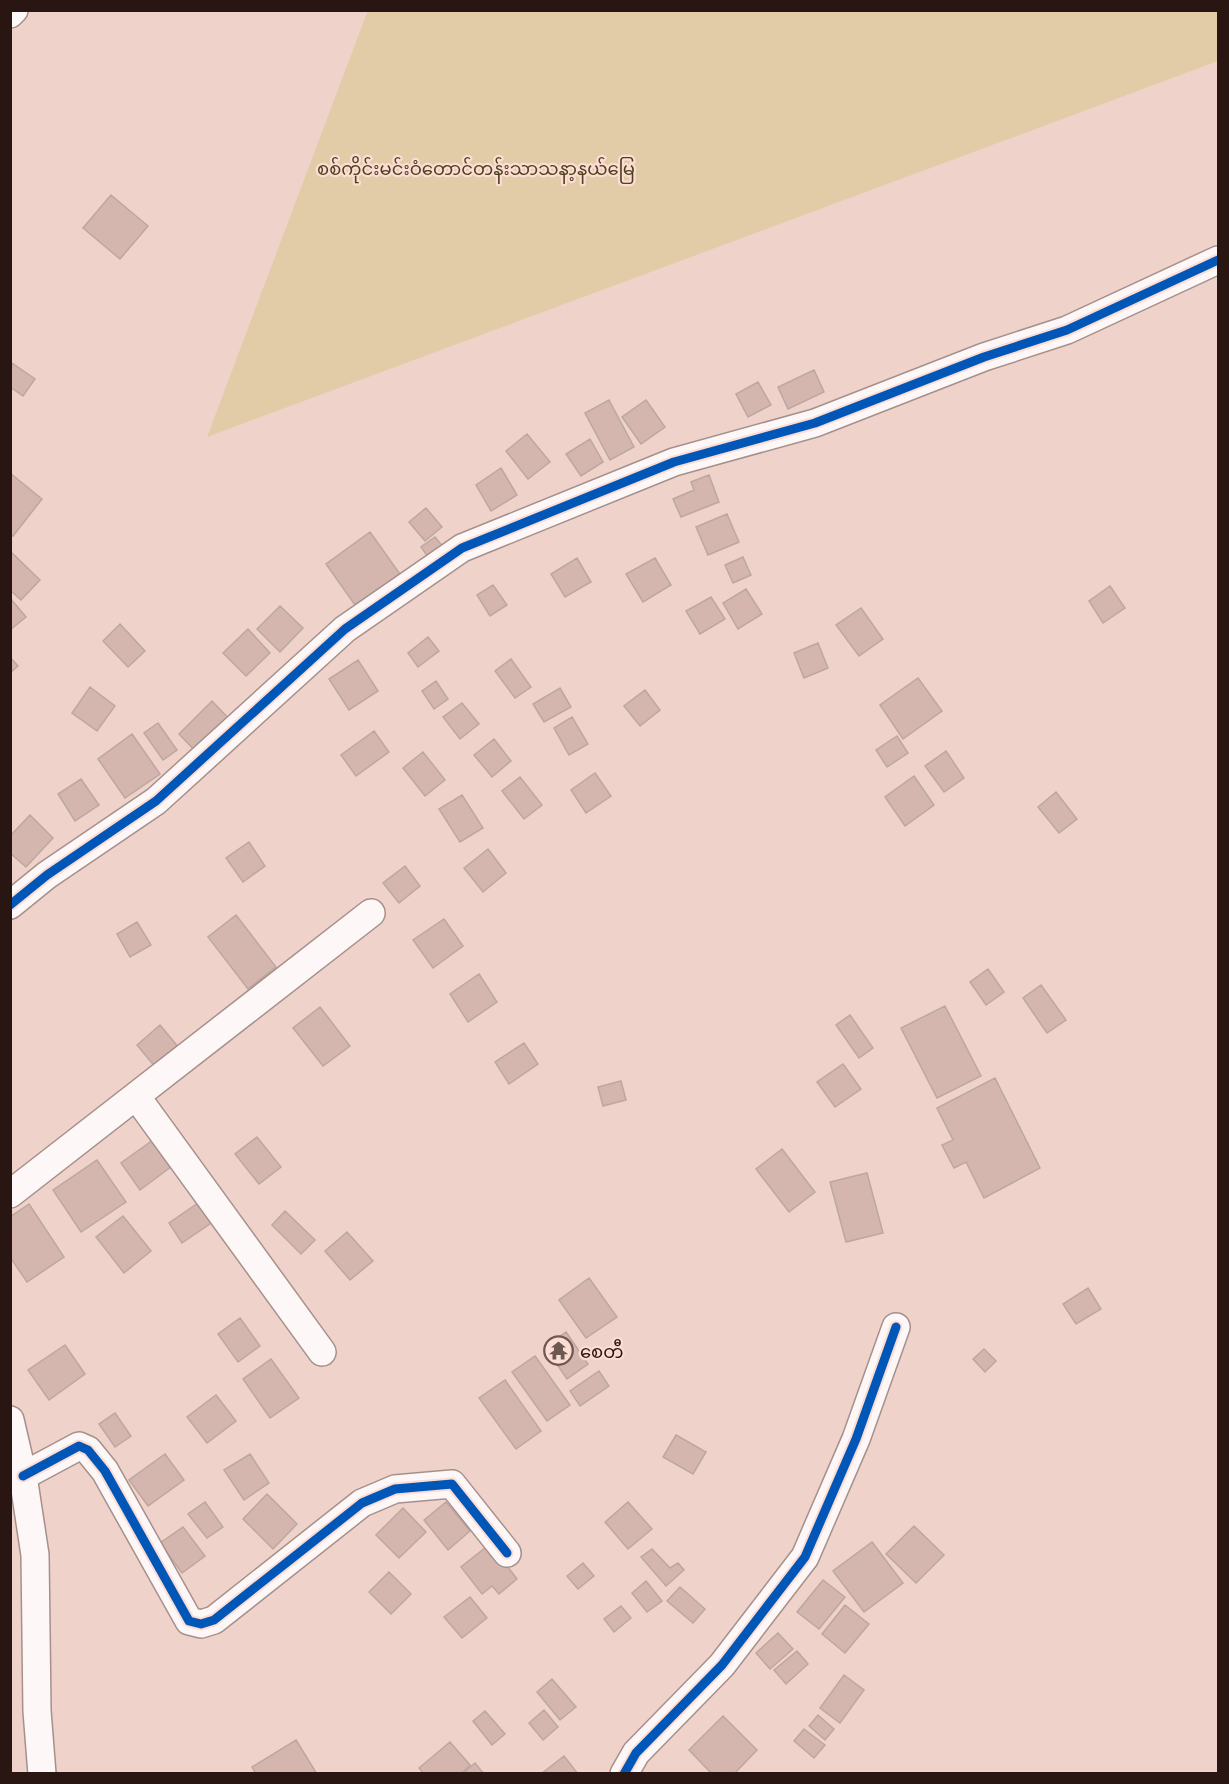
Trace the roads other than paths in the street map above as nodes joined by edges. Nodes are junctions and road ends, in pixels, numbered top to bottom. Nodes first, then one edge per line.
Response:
1 (14, 10) edge
2 (10, 14) edge
3 (1218, 260) edge
4 (10, 905) edge
5 (371, 913) dead end
6 (136, 1096) junction
7 (10, 1194) edge
8 (896, 1327) dead end
9 (322, 1352) dead end
10 (10, 1420) edge
11 (23, 1476) junction
12 (507, 1553) dead end
13 (42, 1773) edge
14 (624, 1773) edge

1 - 2 street
3 - 4 street
5 - 6 street
6 - 7 street
6 - 9 street
8 - 14 street
10 - 11 street
11 - 12 street
11 - 13 street

